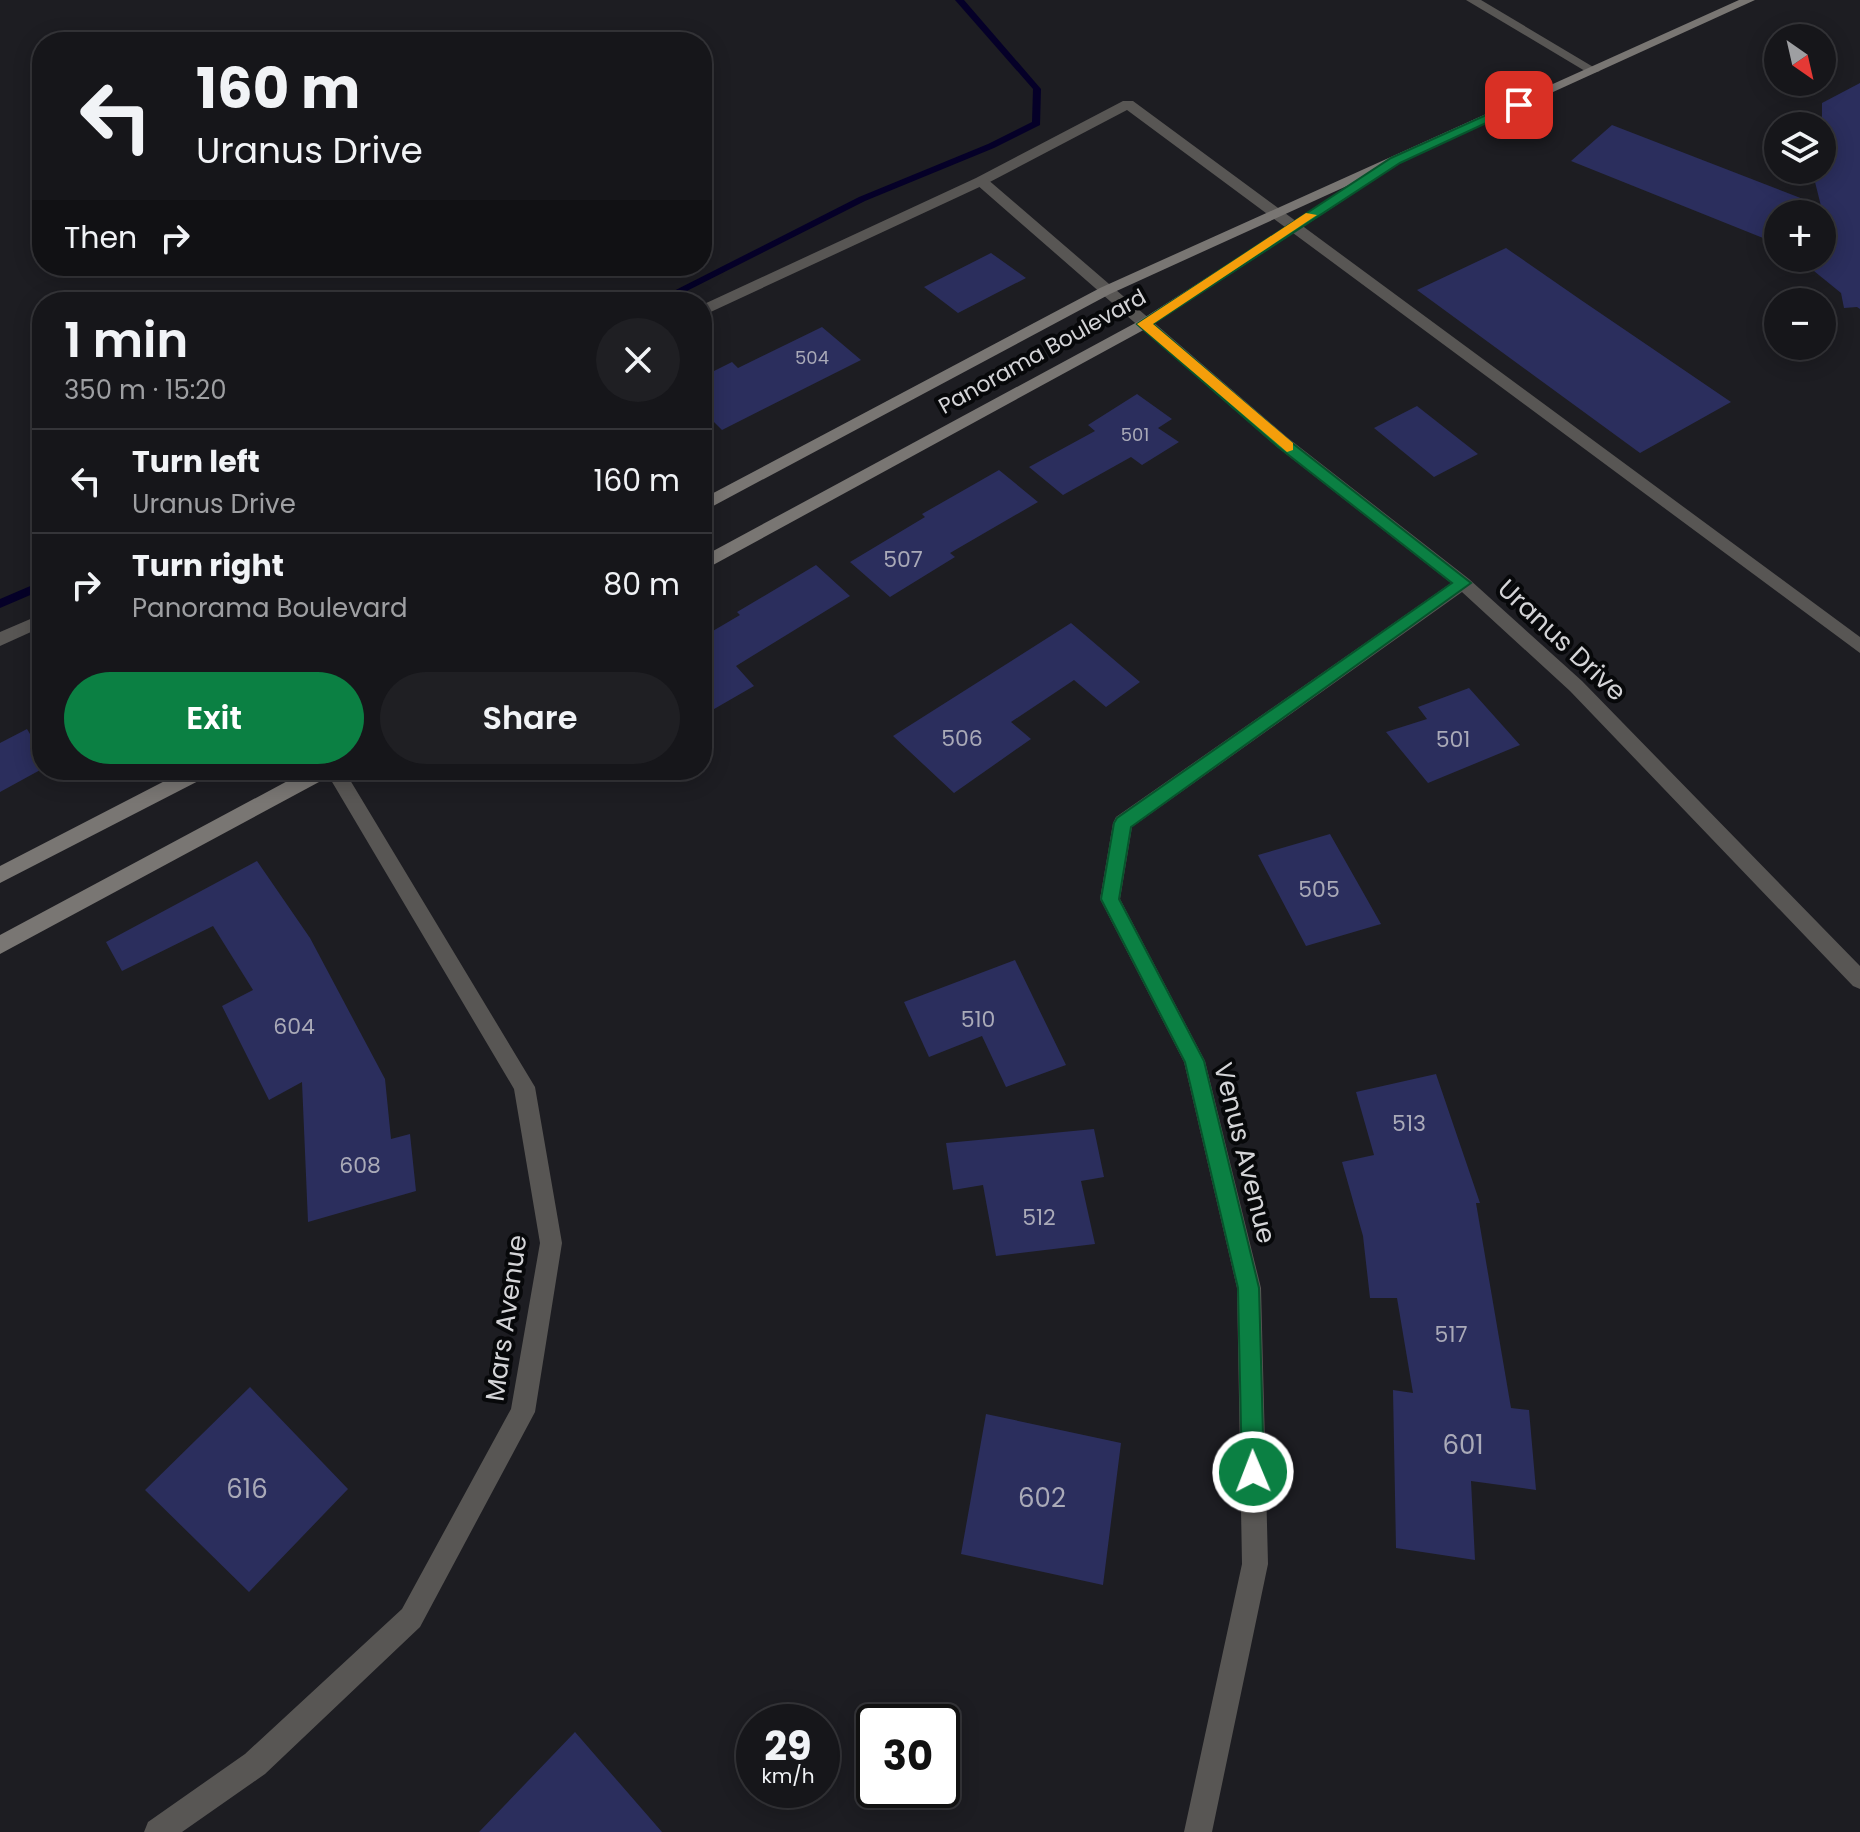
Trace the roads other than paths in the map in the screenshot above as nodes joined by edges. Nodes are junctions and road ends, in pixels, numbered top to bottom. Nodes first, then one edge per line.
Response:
1 (1472, 0) edge
2 (1749, 0) edge
3 (1594, 71) junction
4 (1396, 161) junction
5 (981, 181) junction
6 (1277, 214) junction
7 (1294, 226) junction
8 (1105, 291) junction
9 (712, 306) edge
10 (1144, 324) junction
11 (712, 501) edge
12 (712, 560) edge
13 (1463, 583) junction
14 (32, 625) edge
15 (0, 639) edge
16 (1860, 646) edge
17 (184, 780) edge
18 (306, 780) edge
19 (340, 780) edge
20 (0, 875) edge
21 (0, 945) edge
22 (1860, 980) edge
23 (158, 1832) edge
24 (1198, 1832) edge

1 - 3 street
2 - 3 main road, Panorama Boulevard
3 - 4 main road, Panorama Boulevard
4 - 6 main road, Panorama Boulevard
4 - 7 main road, Panorama Boulevard
5 - 6 street
5 - 8 street, Uranus Drive
5 - 9 street
6 - 7 street
6 - 8 main road, Panorama Boulevard
7 - 10 main road, Panorama Boulevard
7 - 16 street
8 - 10 street, Uranus Drive
8 - 11 main road, Panorama Boulevard
10 - 12 main road, Panorama Boulevard
10 - 13 street, Uranus Drive
13 - 22 street, Uranus Drive
13 - 24 street, Venus Avenue
14 - 15 street
17 - 20 main road
18 - 21 main road
19 - 23 street, Mars Avenue

